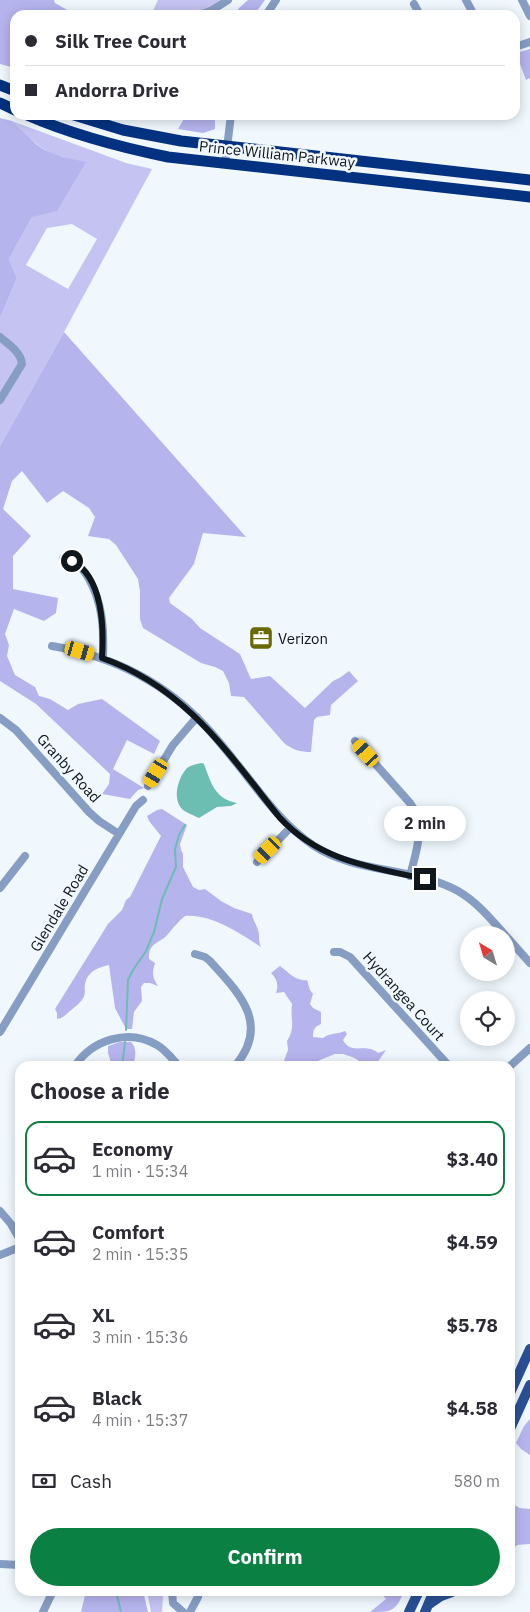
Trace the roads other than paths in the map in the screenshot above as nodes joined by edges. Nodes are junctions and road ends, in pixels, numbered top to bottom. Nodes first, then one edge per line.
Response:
1 (228, 0) edge
2 (522, 0) edge
3 (414, 4) dead end
4 (212, 10) edge
5 (417, 10) edge
6 (530, 16) edge
7 (39, 120) edge
8 (89, 120) edge
9 (230, 120) edge
10 (227, 146) junction
11 (225, 164) junction
12 (530, 180) edge
13 (530, 197) edge
14 (0, 337) edge
15 (0, 400) edge
16 (63, 558) dead end
17 (52, 646) dead end
18 (102, 658) junction
19 (197, 717) junction
20 (0, 718) edge
21 (355, 741) dead end
22 (148, 786) dead end
23 (144, 800) dead end
24 (290, 828) junction
25 (119, 834) junction
26 (24, 856) dead end
27 (258, 862) dead end
28 (410, 876) junction
29 (0, 888) edge
30 (497, 926) edge
31 (515, 946) edge
32 (334, 952) dead end
33 (195, 954) dead end
34 (530, 962) edge
35 (0, 1032) edge
36 (530, 1049) edge
37 (79, 1061) edge
38 (174, 1061) edge
39 (239, 1061) edge
40 (444, 1061) edge
41 (515, 1062) edge
42 (0, 1210) edge
43 (15, 1231) edge
44 (15, 1249) edge
45 (0, 1255) edge
46 (530, 1350) edge
47 (515, 1381) edge
48 (530, 1385) edge
49 (515, 1393) edge
50 (525, 1396) junction
51 (515, 1417) edge
52 (0, 1564) edge
53 (15, 1565) edge
54 (51, 1596) edge
55 (172, 1596) edge
56 (198, 1596) edge
57 (416, 1596) edge
58 (432, 1596) edge
59 (441, 1596) edge
60 (427, 1608) edge
61 (43, 1612) edge
62 (183, 1612) edge
63 (190, 1612) edge
64 (409, 1612) edge

1 - 4 street
2 - 6 street
3 - 5 street
7 - 11 highway, Prince William Parkway
8 - 10 highway, Prince William Parkway
9 - 10 street
10 - 11 street
10 - 12 highway, Prince William Parkway
11 - 13 highway, Prince William Parkway
14 - 15 street
16 - 18 street
17 - 18 street
18 - 19 street
19 - 22 street
19 - 24 street
20 - 25 street, Granby Road
21 - 28 street
23 - 25 street, Glendale Road
24 - 27 street
24 - 28 street
25 - 35 street, Glendale Road
26 - 29 street
28 - 30 street
31 - 34 street
32 - 40 street, Hydrangea Court
33 - 39 street
36 - 41 street
37 - 38 street
42 - 43 street
44 - 45 street
46 - 47 main road
48 - 50 main road
49 - 50 street
50 - 51 main road
52 - 53 street
54 - 61 street
55 - 62 street
56 - 63 street
57 - 64 main road
58 - 60 main road
59 - 60 main road

